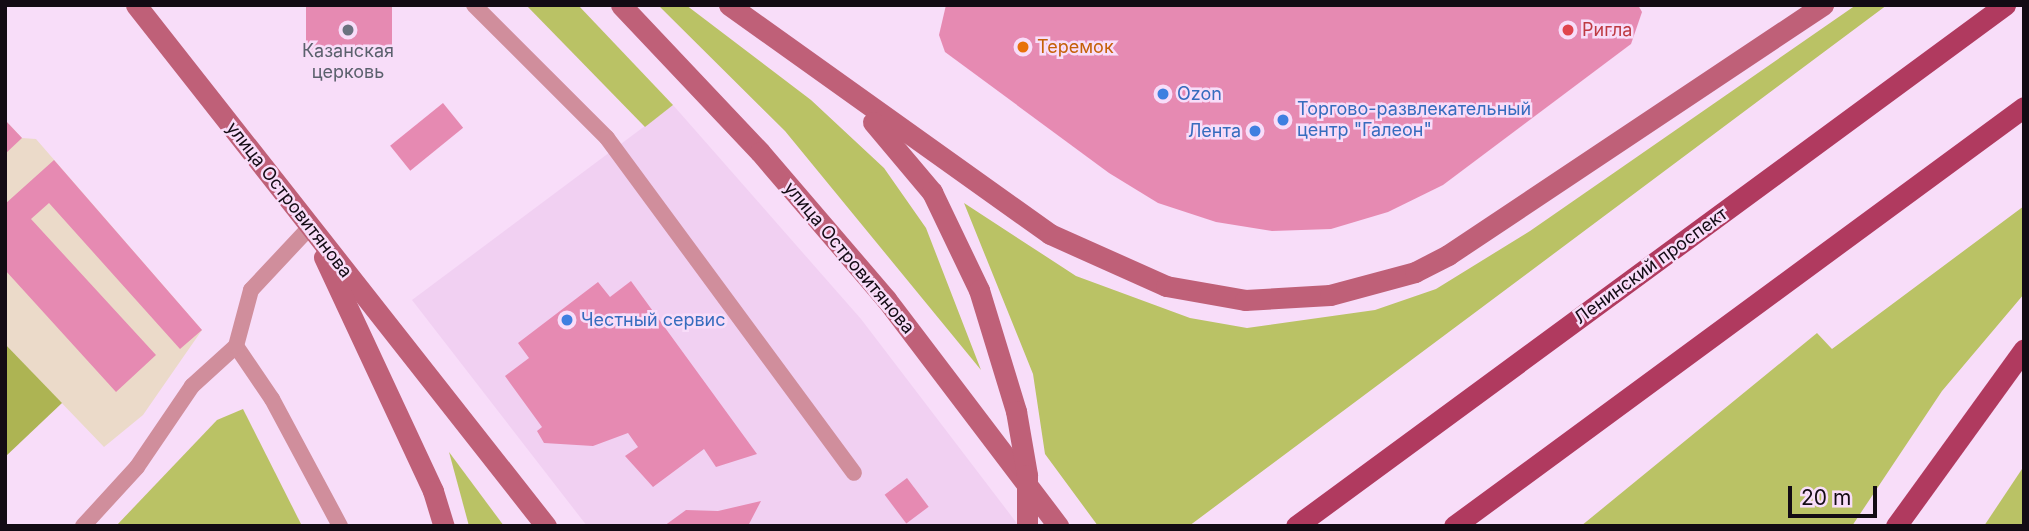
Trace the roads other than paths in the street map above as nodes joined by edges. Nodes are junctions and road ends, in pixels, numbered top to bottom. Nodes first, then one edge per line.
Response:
1 (136, 5) edge
2 (474, 5) edge
3 (621, 5) edge
4 (729, 5) edge
5 (1823, 5) edge
6 (2005, 5) edge
7 (822, 76) junction
8 (2024, 107) edge
9 (310, 227) junction
10 (236, 346) junction
11 (2024, 349) edge
12 (853, 473) dead end
13 (1327, 503) junction
14 (83, 526) edge
15 (341, 526) edge
16 (444, 526) edge
17 (547, 526) edge
18 (1027, 526) edge
19 (1058, 526) edge
20 (1296, 526) edge
21 (1307, 526) edge
22 (1454, 526) edge
23 (1896, 526) edge

1 - 9 main road, улица Островитянова
2 - 12 lane
3 - 19 main road, улица Островитянова
4 - 7 main road
5 - 7 main road
6 - 13 main road, Ленинский проспект
7 - 18 main road, bridge
8 - 22 main road
9 - 10 lane
9 - 16 main road
9 - 17 main road, улица Островитянова
10 - 14 lane
10 - 15 lane
11 - 23 main road
13 - 20 main road, Ленинский проспект
13 - 21 main road

